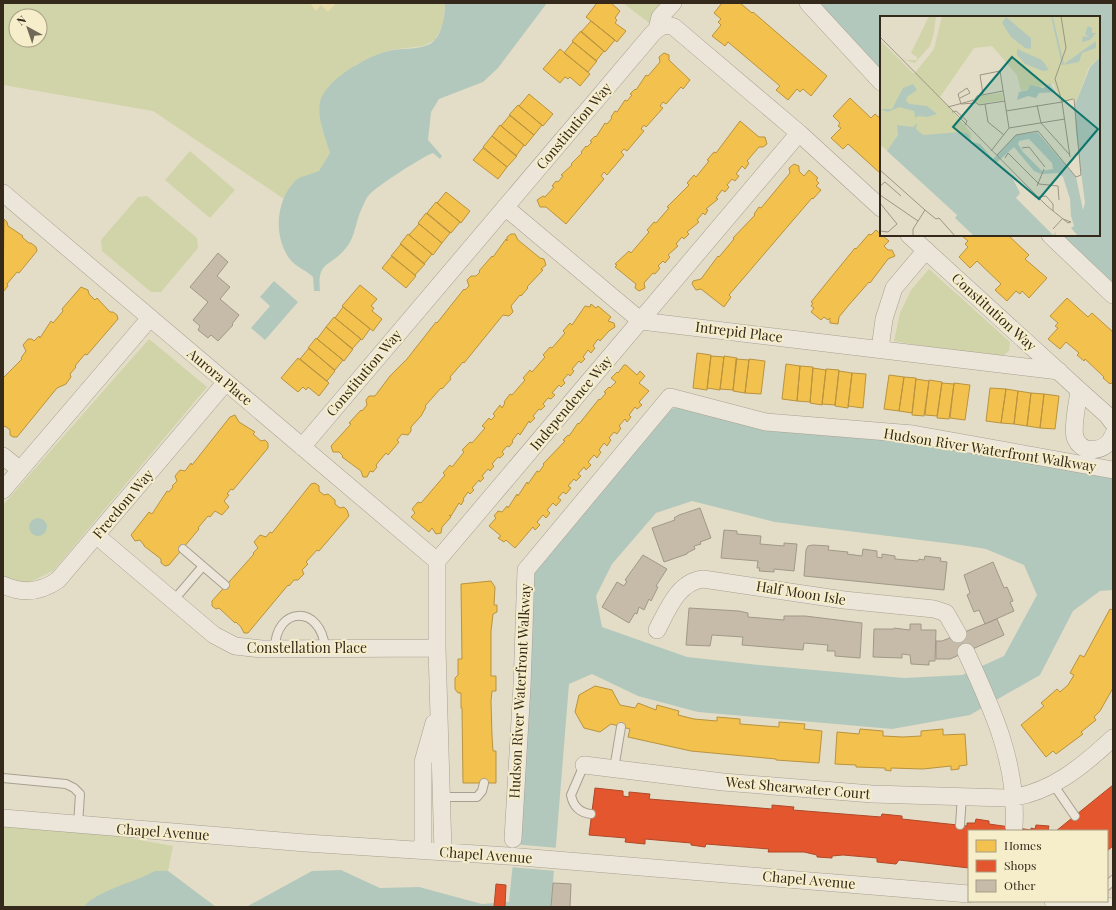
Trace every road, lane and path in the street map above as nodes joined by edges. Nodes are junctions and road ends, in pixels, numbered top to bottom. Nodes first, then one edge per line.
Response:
1 (673, 3) edge
2 (808, 3) edge
3 (657, 16) edge
4 (880, 81) edge
5 (799, 134) junction
6 (3, 194) edge
7 (505, 207) junction
8 (880, 207) edge
9 (911, 236) edge
10 (1051, 236) edge
11 (926, 250) junction
12 (1113, 295) edge
13 (150, 318) junction
14 (641, 321) junction
15 (1024, 339) junction
16 (880, 349) junction
17 (1012, 366) junction
18 (1059, 371) junction
19 (226, 382) junction
20 (1079, 390) junction
21 (1113, 423) edge
22 (1113, 435) edge
23 (302, 447) junction
24 (3, 456) edge
25 (20, 470) junction
26 (1113, 470) edge
27 (3, 490) edge
28 (97, 536) junction
29 (183, 549) dead end
30 (437, 561) junction
31 (203, 566) junction
32 (225, 585) dead end
33 (6, 590) edge
34 (173, 600) junction
35 (657, 630) dead end
36 (958, 634) dead end
37 (275, 648) junction
38 (325, 648) junction
39 (437, 648) junction
40 (969, 658) dead end
41 (438, 706) junction
42 (621, 727) dead end
43 (1113, 738) edge
44 (584, 765) joint
45 (614, 769) junction
46 (3, 778) edge
47 (484, 783) dead end
48 (1053, 784) junction
49 (962, 796) junction
50 (422, 797) junction
51 (442, 797) junction
52 (1013, 797) junction
53 (592, 814) dead end
54 (1075, 816) dead end
55 (3, 818) edge
56 (78, 825) junction
57 (960, 825) dead end
58 (1014, 827) dead end
59 (512, 848) junction
60 (423, 850) junction
61 (443, 852) junction
62 (968, 894) edge
63 (1070, 902) edge
64 (1104, 904) edge

1 - 3 street
2 - 4 street
3 - 5 street
3 - 7 street, Constitution Way
5 - 8 street
5 - 14 street, Independence Way
6 - 13 street, Aurora Place
7 - 14 street
7 - 23 street, Constitution Way
9 - 11 street, Constitution Way
10 - 12 street
11 - 15 street, Constitution Way
11 - 16 street
13 - 19 street, Aurora Place
13 - 25 street
14 - 16 street, Intrepid Place
14 - 30 street, Independence Way
15 - 17 street
15 - 18 street, Constitution Way
16 - 17 street, Intrepid Place
17 - 18 street, Intrepid Place
18 - 20 street, Constitution Way
19 - 23 street, Aurora Place
19 - 28 street, Freedom Way
20 - 21 street, Constitution Way
20 - 22 street
23 - 30 street, Aurora Place
24 - 25 street
25 - 27 street
26 - 59 street, Hudson River Waterfront Walkway
28 - 33 street, Freedom Way
28 - 34 street, Constellation Place
29 - 31 lane
30 - 39 street
31 - 32 lane
31 - 34 lane
34 - 37 street, Constellation Place
35 - 36 street, Half Moon Isle
37 - 38 street, Constellation Place
37 - 38 lane
38 - 39 street, Constellation Place
39 - 41 street
40 - 52 street
41 - 50 street
41 - 51 street
42 - 45 lane
43 - 48 street, West Shearwater Court
44 - 45 street, West Shearwater Court
44 - 53 lane
45 - 49 street, West Shearwater Court
46 - 56 lane
47 - 51 lane
48 - 52 street, West Shearwater Court
48 - 54 lane
49 - 52 street, West Shearwater Court
49 - 57 lane
50 - 51 lane
50 - 60 street
51 - 61 street
52 - 58 street
55 - 56 street, Chapel Avenue
56 - 60 street, Chapel Avenue
59 - 61 street, Chapel Avenue
59 - 62 street, Chapel Avenue
60 - 61 street, Chapel Avenue
63 - 64 street

